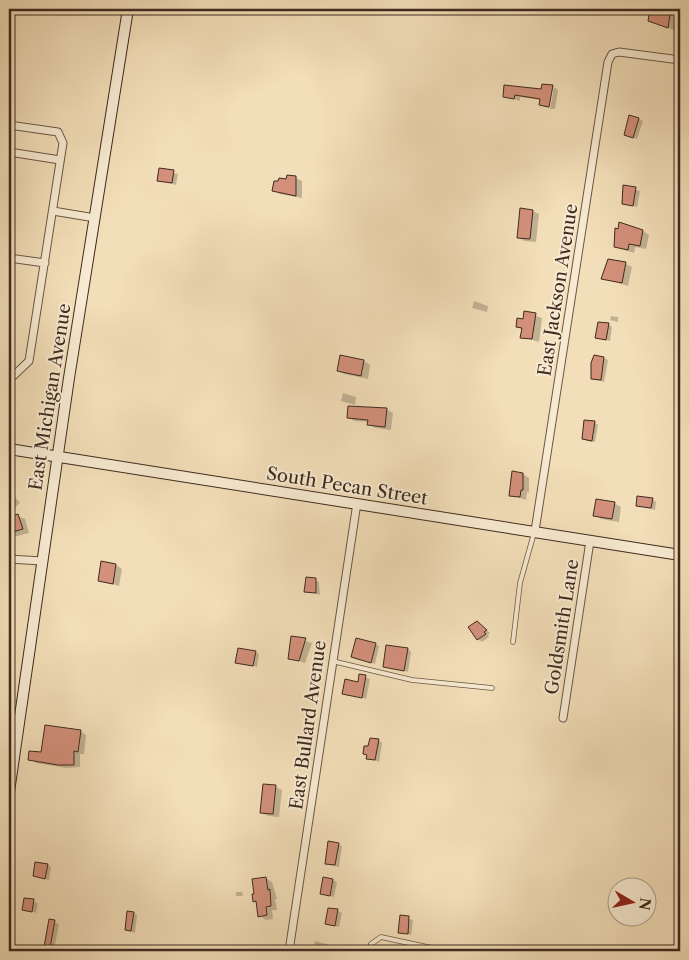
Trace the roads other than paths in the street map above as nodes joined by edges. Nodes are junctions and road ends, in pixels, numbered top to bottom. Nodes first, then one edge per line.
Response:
1 (128, 9) edge
2 (680, 60) edge
3 (9, 125) edge
4 (9, 152) edge
5 (60, 160) junction
6 (53, 211) junction
7 (95, 218) junction
8 (9, 258) edge
9 (44, 263) junction
10 (9, 380) edge
11 (9, 448) edge
12 (57, 456) junction
13 (356, 504) junction
14 (535, 531) junction
15 (590, 541) junction
16 (680, 555) edge
17 (9, 559) edge
18 (42, 562) junction
19 (513, 642) dead end
20 (332, 661) junction
21 (492, 688) dead end
22 (563, 718) dead end
23 (9, 792) edge
24 (290, 951) edge
25 (370, 951) edge
26 (432, 951) edge

1 - 7 street, East Michigan Avenue
2 - 14 street, East Jackson Avenue
3 - 5 street
4 - 5 street
5 - 6 street
6 - 7 street
6 - 9 street
7 - 12 street, East Michigan Avenue
8 - 9 street
9 - 10 street
11 - 12 street, South Pecan Street
12 - 13 street, South Pecan Street
12 - 18 street, East Michigan Avenue
13 - 14 street, South Pecan Street
13 - 20 street, East Bullard Avenue
14 - 15 street, South Pecan Street
14 - 19 lane
15 - 16 street, South Pecan Street
15 - 22 street, Goldsmith Lane
17 - 18 street
18 - 23 street, East Michigan Avenue
20 - 21 lane
20 - 24 street, East Bullard Avenue
25 - 26 lane

